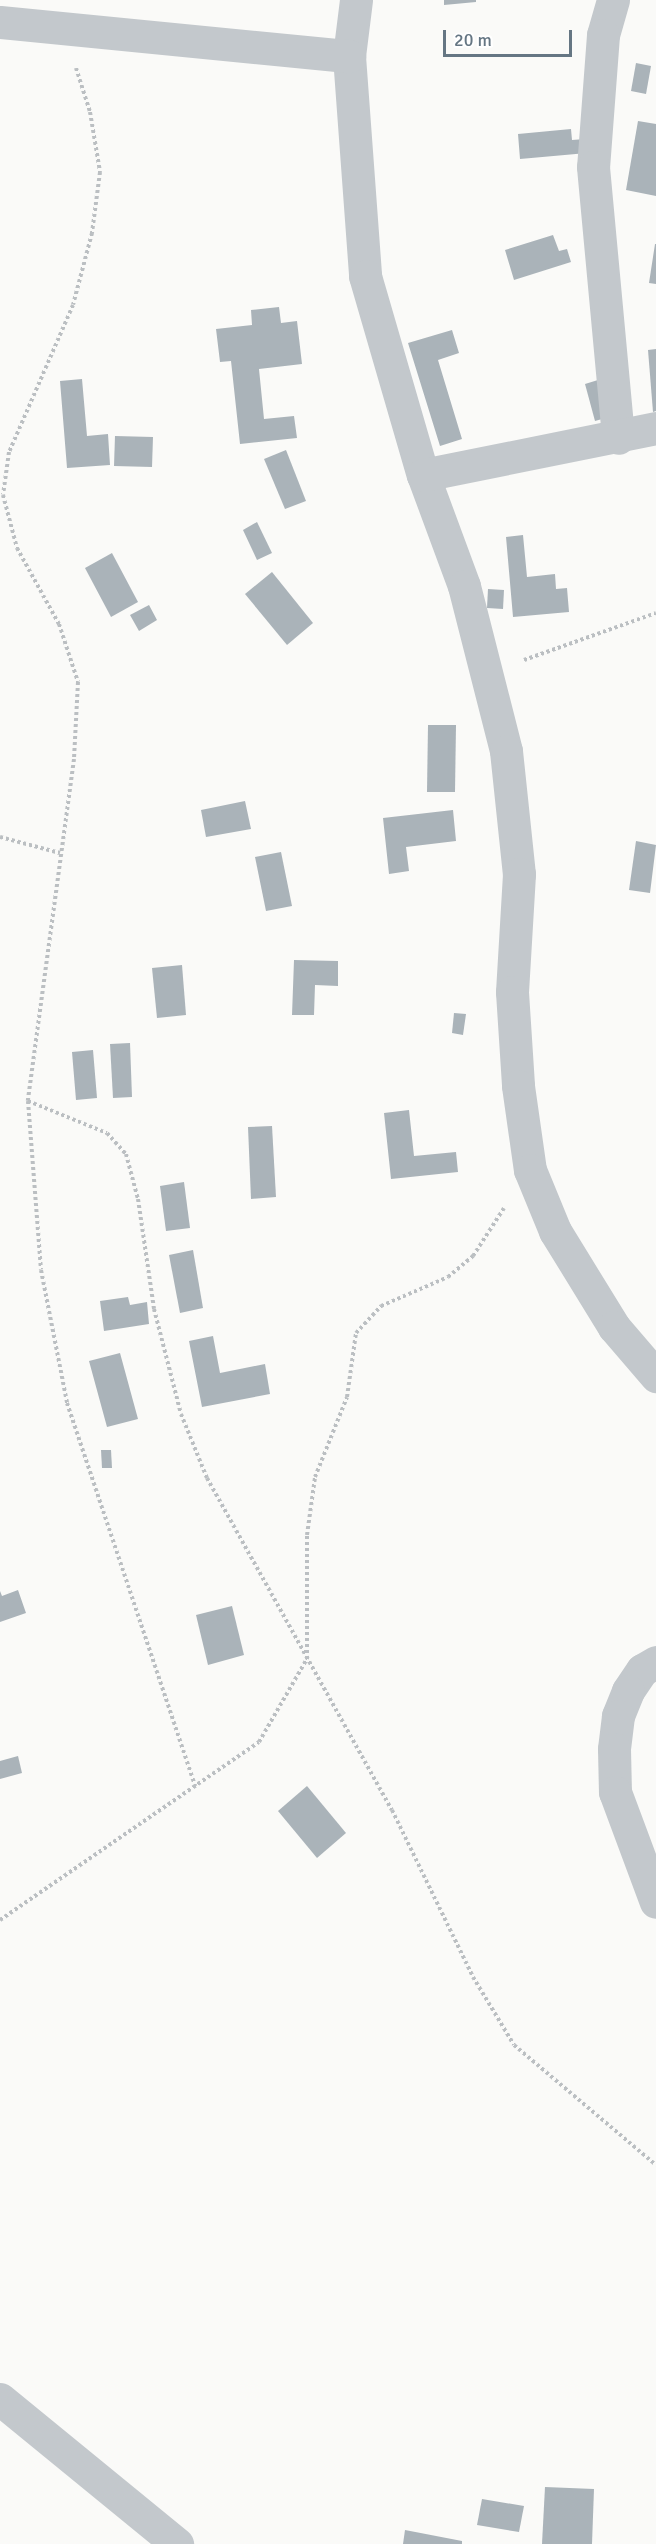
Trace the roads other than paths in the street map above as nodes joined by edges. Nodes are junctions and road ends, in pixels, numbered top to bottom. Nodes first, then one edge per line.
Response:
1 (356, 0) edge
2 (613, 0) edge
3 (64, 13) edge
4 (0, 22) edge
5 (349, 56) junction
6 (656, 428) edge
7 (618, 438) junction
8 (423, 475) junction
9 (655, 1371) edge
10 (656, 1662) edge
11 (656, 1902) edge
12 (0, 2399) edge
13 (177, 2544) edge

1 - 5 street
2 - 7 street
3 - 4 street
3 - 5 street
5 - 8 street
6 - 7 street
7 - 8 street
8 - 9 street
10 - 11 street
12 - 13 street

